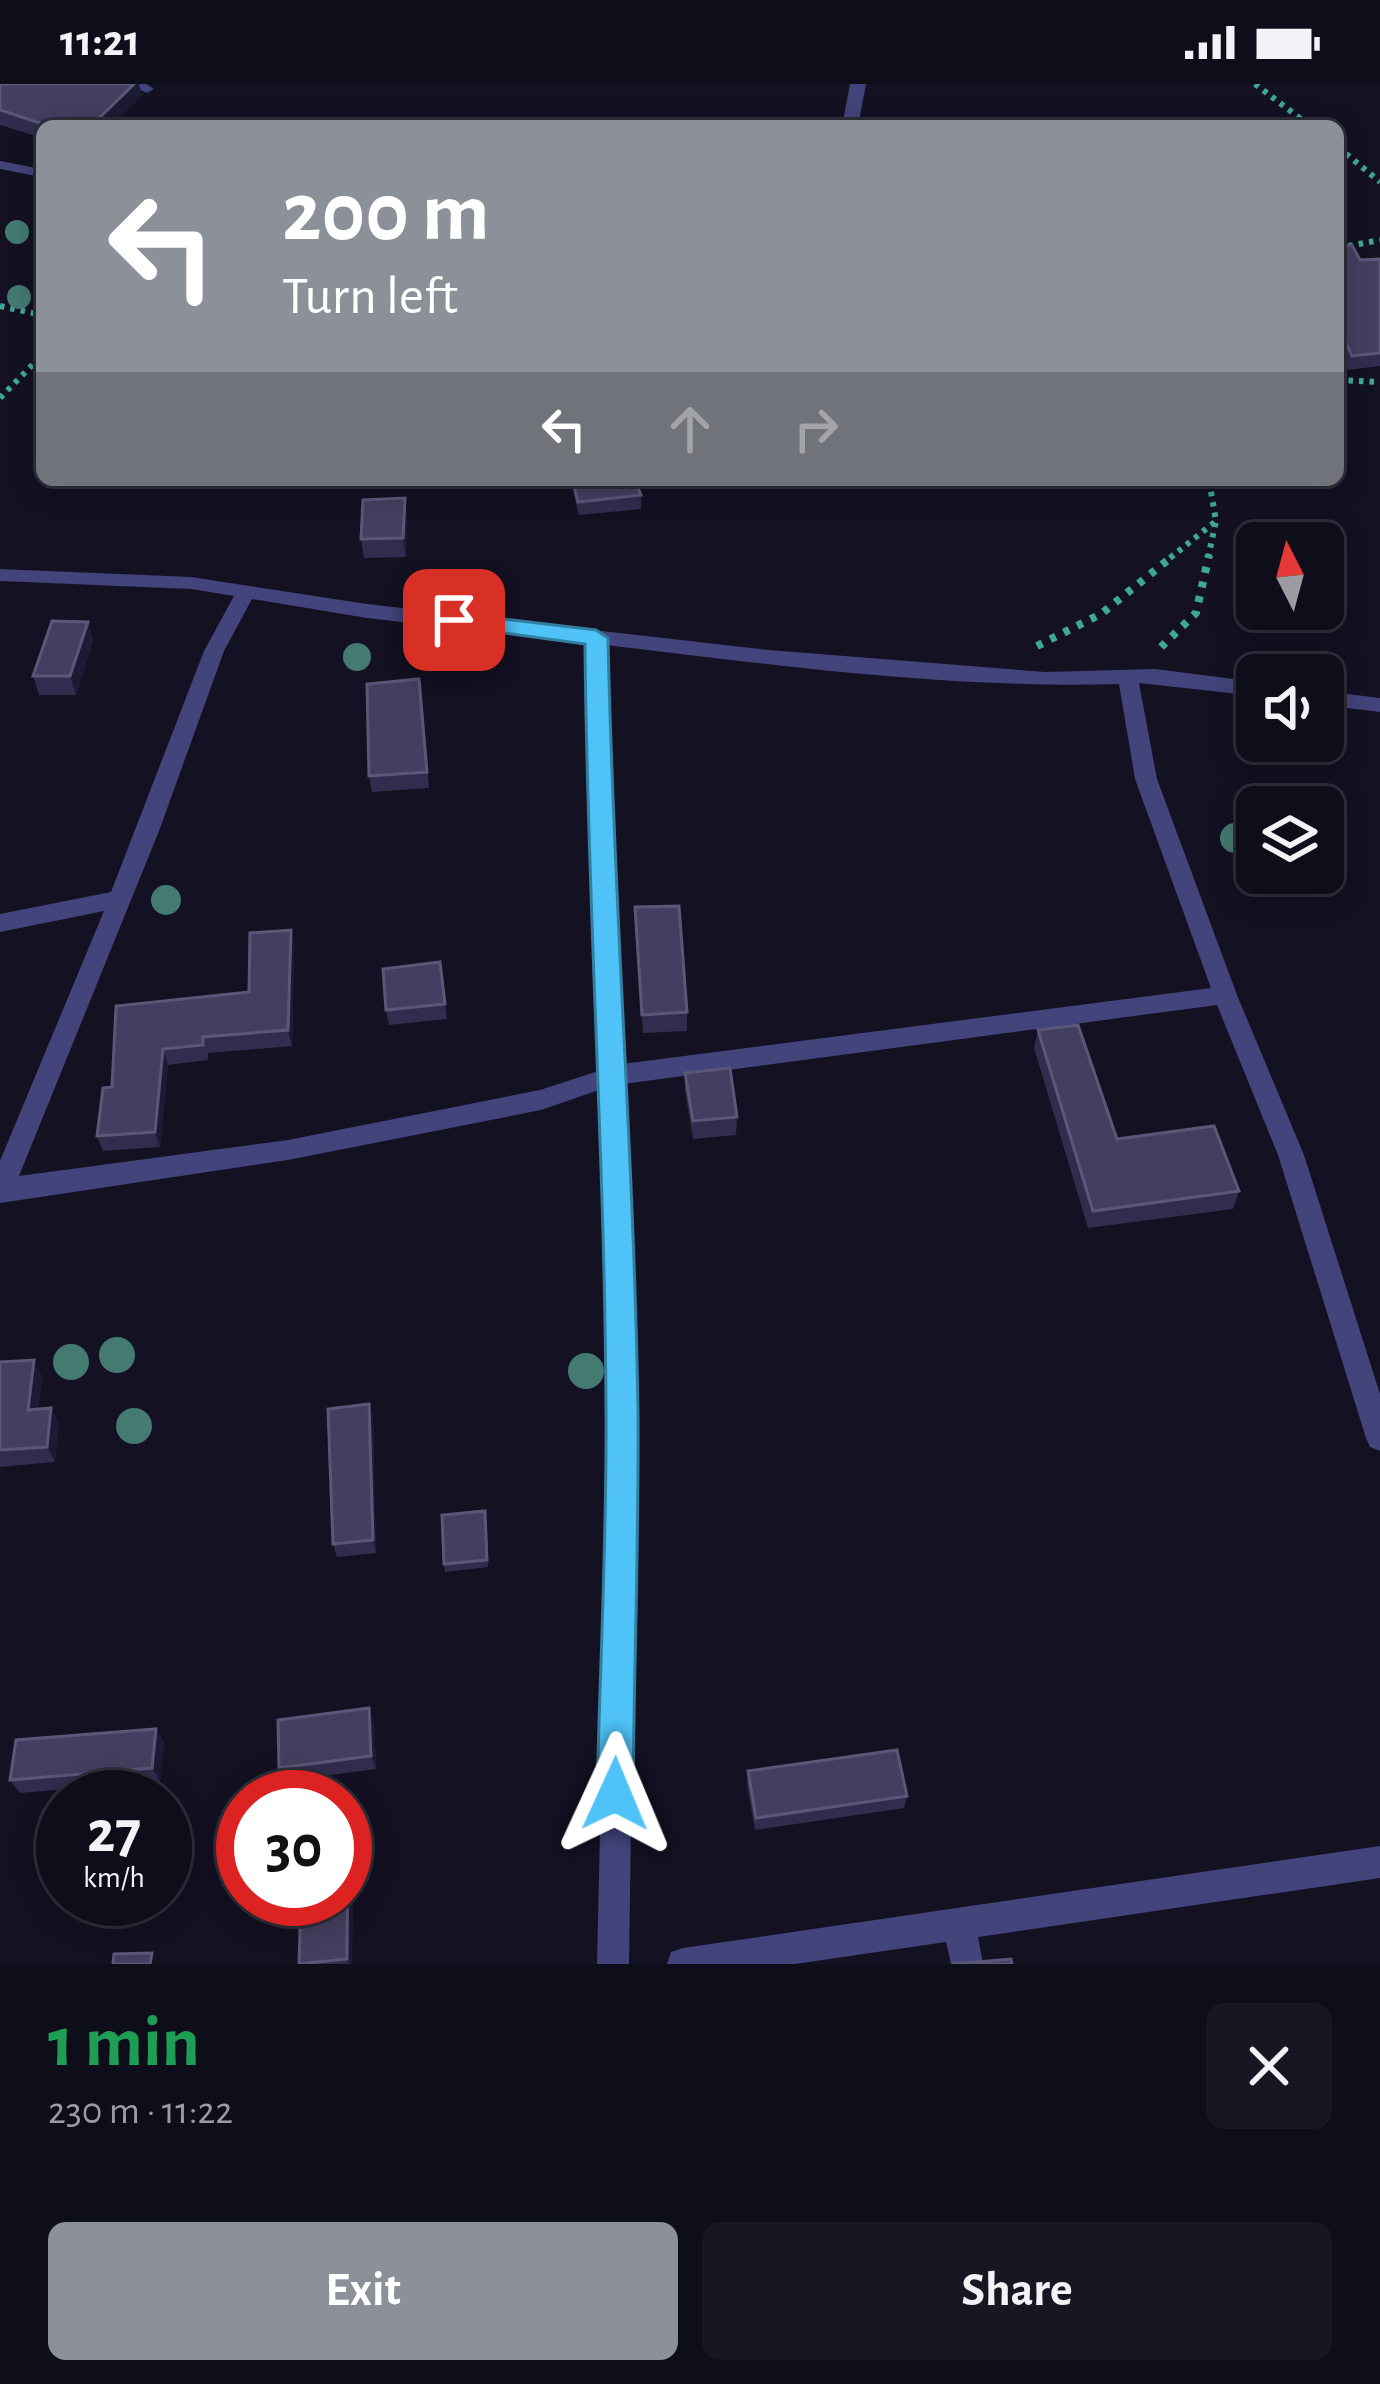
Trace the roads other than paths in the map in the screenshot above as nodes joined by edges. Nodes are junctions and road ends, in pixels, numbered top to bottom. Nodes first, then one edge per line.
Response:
1 (858, 84) edge
2 (851, 120) edge
3 (0, 166) edge
4 (36, 172) edge
5 (0, 575) edge
6 (246, 592) junction
7 (596, 638) junction
8 (1128, 679) junction
9 (1236, 686) edge
10 (1344, 701) edge
11 (1380, 705) edge
12 (116, 900) junction
13 (0, 923) edge
14 (1225, 995) junction
15 (614, 1075) junction
16 (10, 1148) edge
17 (2, 1190) edge
18 (1380, 1438) edge
19 (1380, 1862) edge
20 (959, 1922) junction
21 (613, 1964) edge
22 (683, 1964) edge
23 (967, 1964) edge

1 - 2 street
3 - 4 lane
5 - 6 street
6 - 7 street
6 - 12 street
7 - 8 street
7 - 15 street
8 - 9 street
8 - 14 street
10 - 11 street
12 - 13 street
12 - 16 street
14 - 15 street
14 - 18 street
15 - 17 street
15 - 21 street
16 - 17 street
19 - 20 street
20 - 22 street
20 - 23 street

